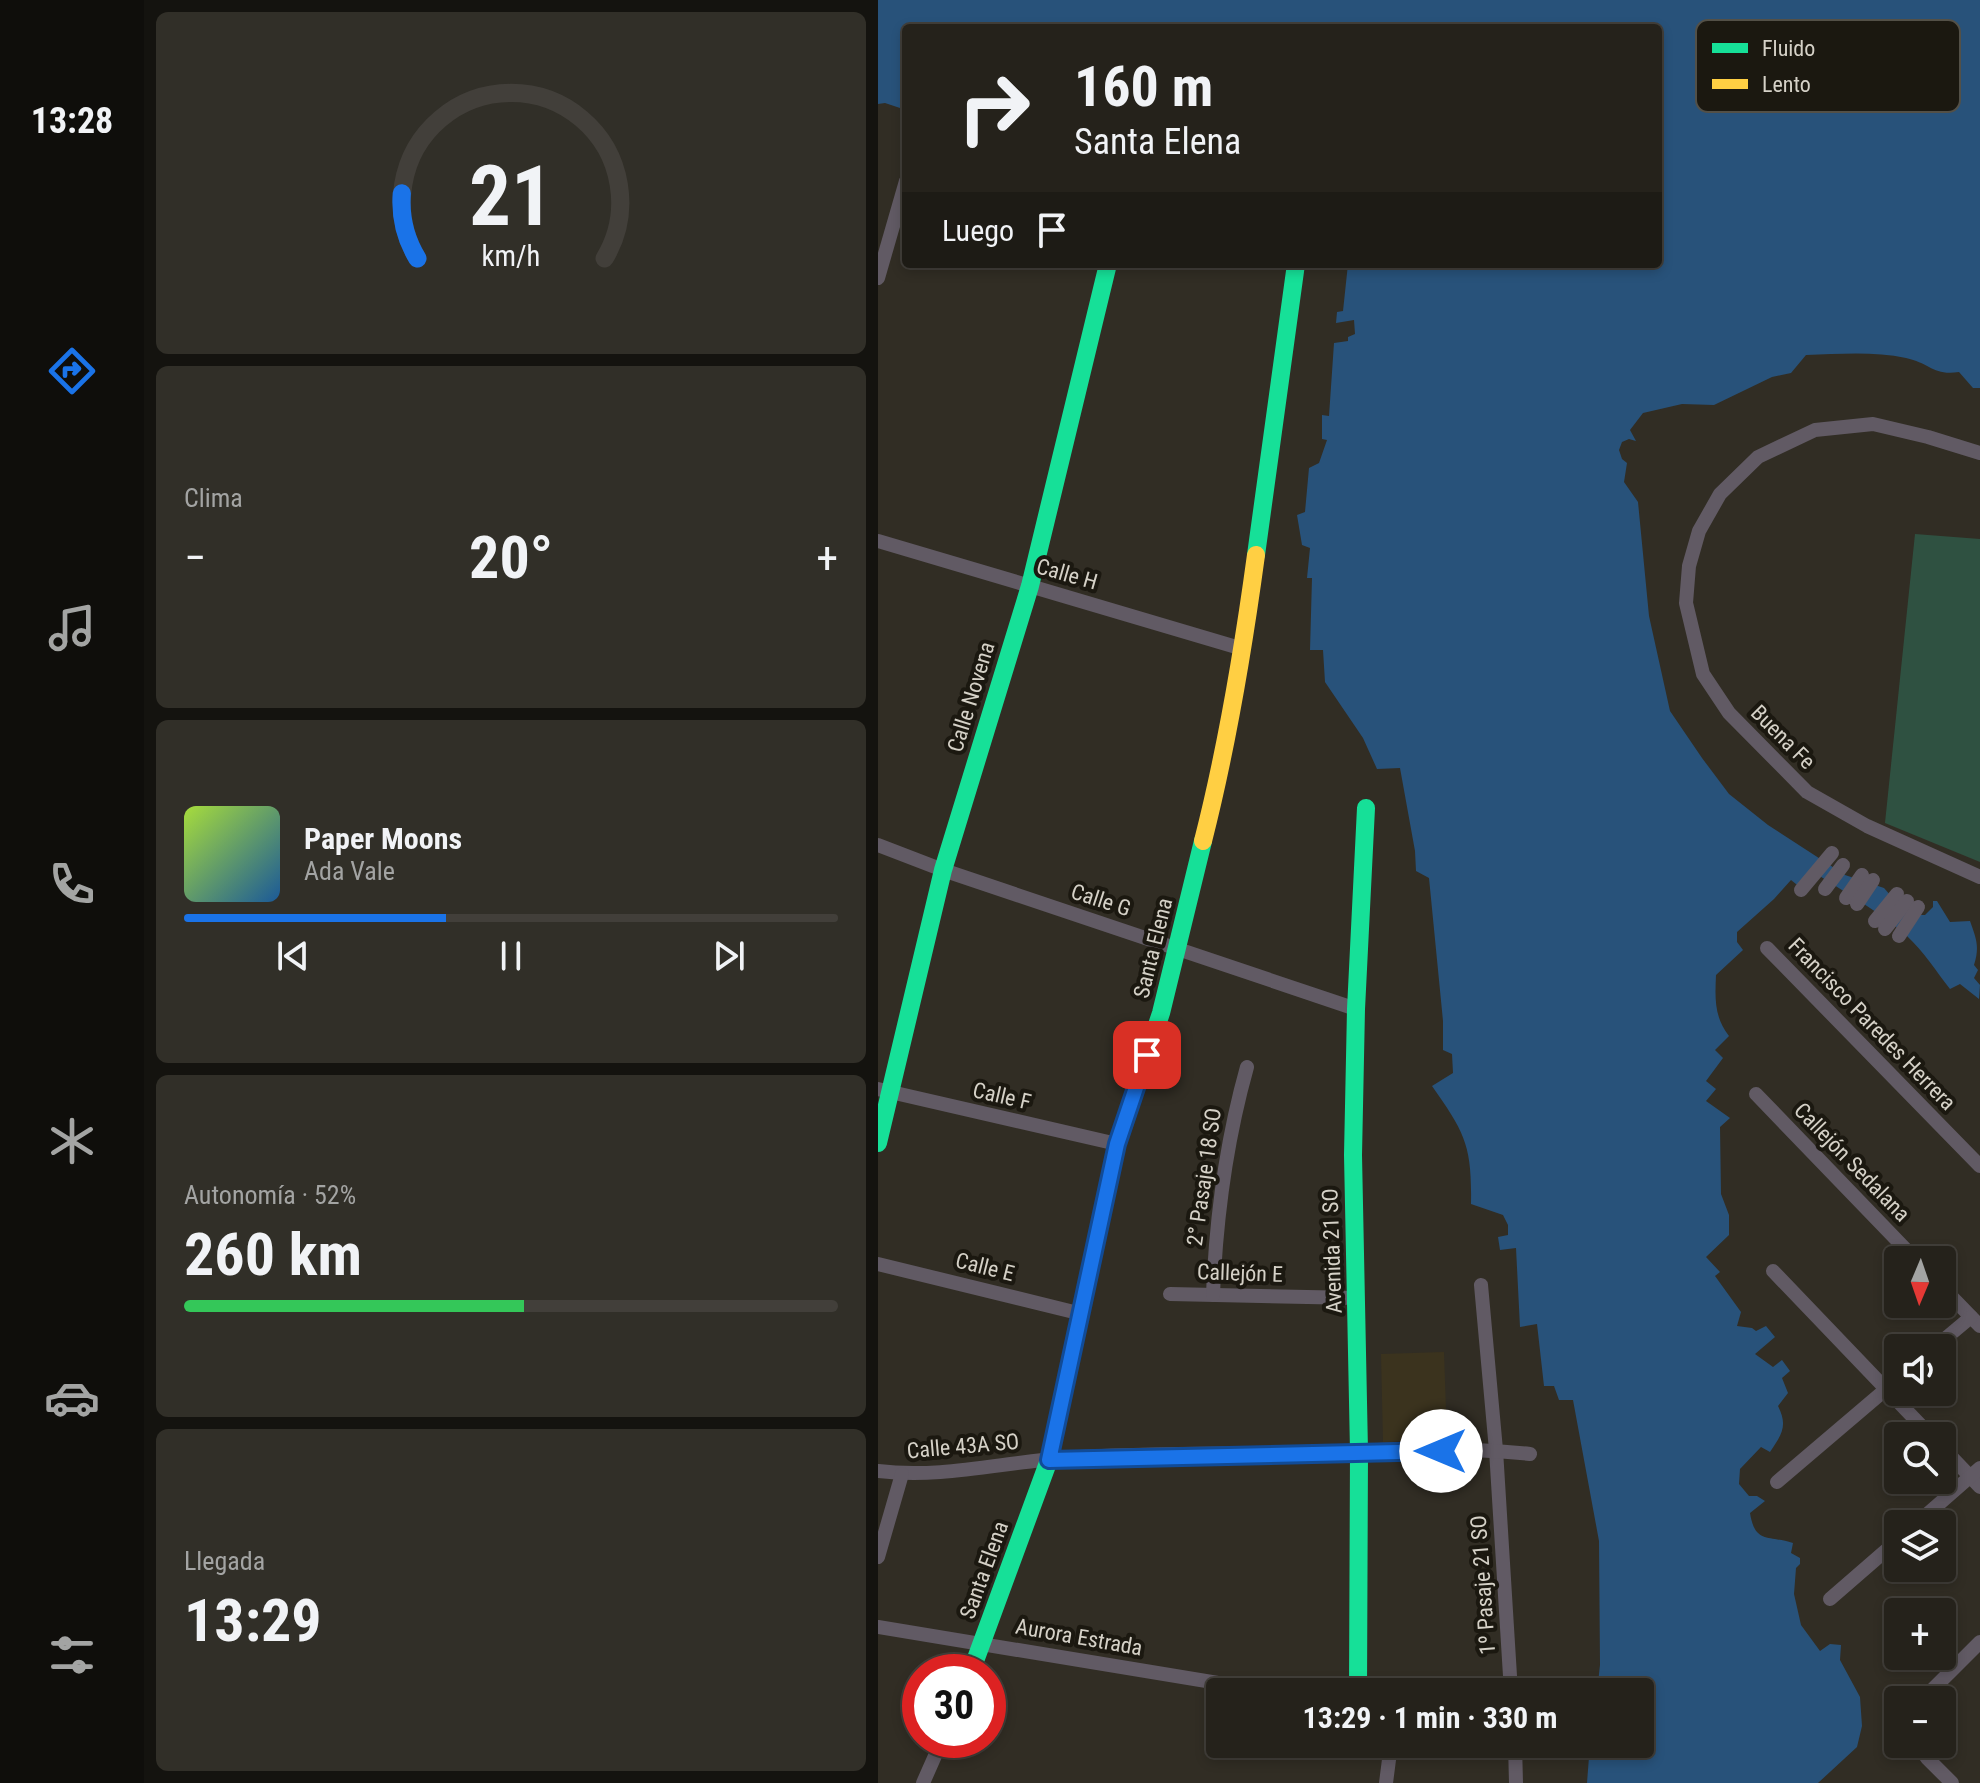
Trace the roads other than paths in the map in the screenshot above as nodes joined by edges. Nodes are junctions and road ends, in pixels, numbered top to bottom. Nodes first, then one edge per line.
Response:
1 (902, 195) edge
2 (1107, 268) edge
3 (1295, 268) edge
4 (878, 278) edge
5 (1980, 453) edge
6 (878, 541) edge
7 (1030, 586) junction
8 (1243, 649) junction
9 (1366, 808) dead end
10 (878, 845) edge
11 (1832, 853) dead end
12 (1843, 865) dead end
13 (943, 870) junction
14 (1867, 877) dead end
15 (1980, 877) edge
16 (1825, 889) dead end
17 (1801, 890) dead end
18 (1852, 901) dead end
19 (1880, 925) dead end
20 (1899, 936) dead end
21 (1767, 948) dead end
22 (1178, 949) junction
23 (1356, 1009) junction
24 (1247, 1067) dead end
25 (884, 1091) edge
26 (1756, 1094) dead end
27 (878, 1143) edge
28 (1117, 1144) junction
29 (1980, 1166) edge
30 (1903, 1246) edge
31 (878, 1264) edge
32 (1773, 1271) dead end
33 (1481, 1285) dead end
34 (1170, 1294) dead end
35 (1213, 1295) junction
36 (1357, 1298) junction
37 (1956, 1302) edge
38 (1082, 1314) junction
39 (1975, 1322) edge
40 (1956, 1334) edge
41 (1884, 1387) edge
42 (1884, 1391) edge
43 (1902, 1406) edge
44 (1918, 1422) edge
45 (1496, 1450) junction
46 (1359, 1451) junction
47 (1530, 1454) dead end
48 (1956, 1459) edge
49 (1049, 1460) junction
50 (878, 1471) edge
51 (902, 1474) junction
52 (1977, 1477) edge
53 (1777, 1482) dead end
54 (1934, 1510) edge
55 (1884, 1552) edge
56 (878, 1557) edge
57 (1830, 1599) dead end
58 (878, 1627) edge
59 (1980, 1642) edge
60 (983, 1643) junction
61 (978, 1654) edge
62 (1358, 1678) edge
63 (1510, 1678) edge
64 (1206, 1681) edge
65 (1936, 1686) edge
66 (934, 1758) edge
67 (1389, 1758) edge
68 (1515, 1758) edge
69 (1927, 1758) edge
70 (923, 1783) edge
71 (1386, 1783) edge
72 (1516, 1783) edge
73 (1952, 1783) edge

1 - 4 street
2 - 7 street, Calle Novena
3 - 8 street, Santa Elena
5 - 15 street, Buena Fe
6 - 7 street, Calle H
7 - 8 street, Calle H
7 - 13 street, Calle Novena
8 - 22 street, Santa Elena
9 - 23 street, Avenida 21 SO
10 - 13 street, Calle G
11 - 17 street
12 - 16 street
13 - 22 street, Calle G
13 - 25 street, Calle Novena
14 - 18 street
19 - 20 street
21 - 29 street, Francisco Paredes Herrera
22 - 23 street, Calle G
22 - 28 street, Santa Elena
23 - 36 street, Avenida 21 SO
24 - 35 street, 2° Pasaje 18 SO
25 - 27 street, Calle Novena
25 - 28 street, Calle F
26 - 30 street, Callejón Sedalana
28 - 38 street, Santa Elena
31 - 38 street, Calle E
32 - 41 street
33 - 45 street, 1º Pasaje 21 SO
34 - 35 street, Callejón E
35 - 36 street, Callejón E
36 - 46 street, Avenida 21 SO
37 - 39 street
38 - 49 street, Santa Elena
39 - 40 street
42 - 53 street
43 - 44 street
45 - 46 street, Calle 43A SO
45 - 47 street, Calle 43A SO
45 - 63 street, 1º Pasaje 21 SO
46 - 49 street, Calle 43A SO
46 - 62 street, Avenida 21 SO
48 - 52 street
49 - 51 street, Calle 43A SO
49 - 60 street, Santa Elena
50 - 51 street, Calle 43A SO
51 - 56 street
52 - 54 street
55 - 57 street
58 - 60 street, Aurora Estrada
59 - 65 street
60 - 61 street, Santa Elena
60 - 64 street, Aurora Estrada
66 - 70 street
67 - 71 street
68 - 72 street
69 - 73 street

